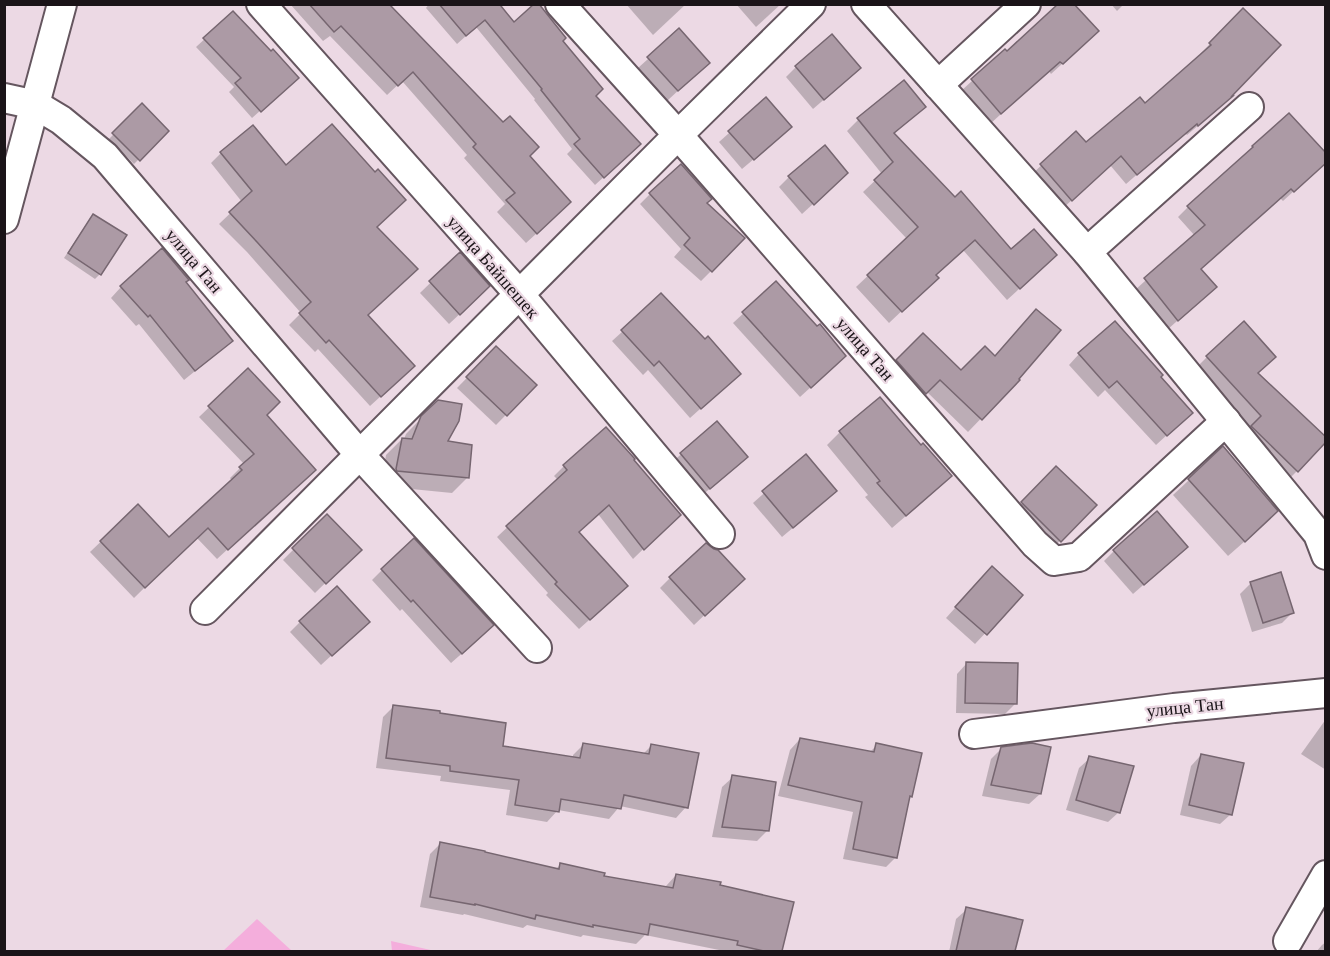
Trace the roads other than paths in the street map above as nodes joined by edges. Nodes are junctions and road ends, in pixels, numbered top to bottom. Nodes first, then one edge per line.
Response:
1 (62, 4) edge
2 (261, 4) edge
3 (560, 4) edge
4 (812, 4) edge
5 (866, 4) edge
6 (1026, 4) edge
7 (938, 85) junction
8 (4, 98) edge
9 (36, 105) junction
10 (1249, 107) dead end
11 (678, 135) junction
12 (4, 219) edge
13 (1087, 252) junction
14 (519, 294) junction
15 (1226, 421) junction
16 (360, 455) junction
17 (720, 534) dead end
18 (1326, 555) edge
19 (205, 610) dead end
20 (537, 648) dead end
21 (1326, 693) edge
22 (974, 734) dead end
23 (1326, 875) edge
24 (1288, 941) dead end

1 - 9 street
2 - 14 street, улица Байшешек
3 - 11 street, улица Тан
4 - 11 street
5 - 7 street
6 - 7 street
7 - 13 street
8 - 9 street, улица Тан
9 - 12 street
9 - 16 street, улица Тан
10 - 13 street
11 - 14 street
11 - 15 street, улица Тан
13 - 15 street
14 - 16 street
14 - 17 street, улица Байшешек
15 - 18 street
16 - 19 street
16 - 20 street, улица Тан
21 - 22 street, улица Тан
23 - 24 street

